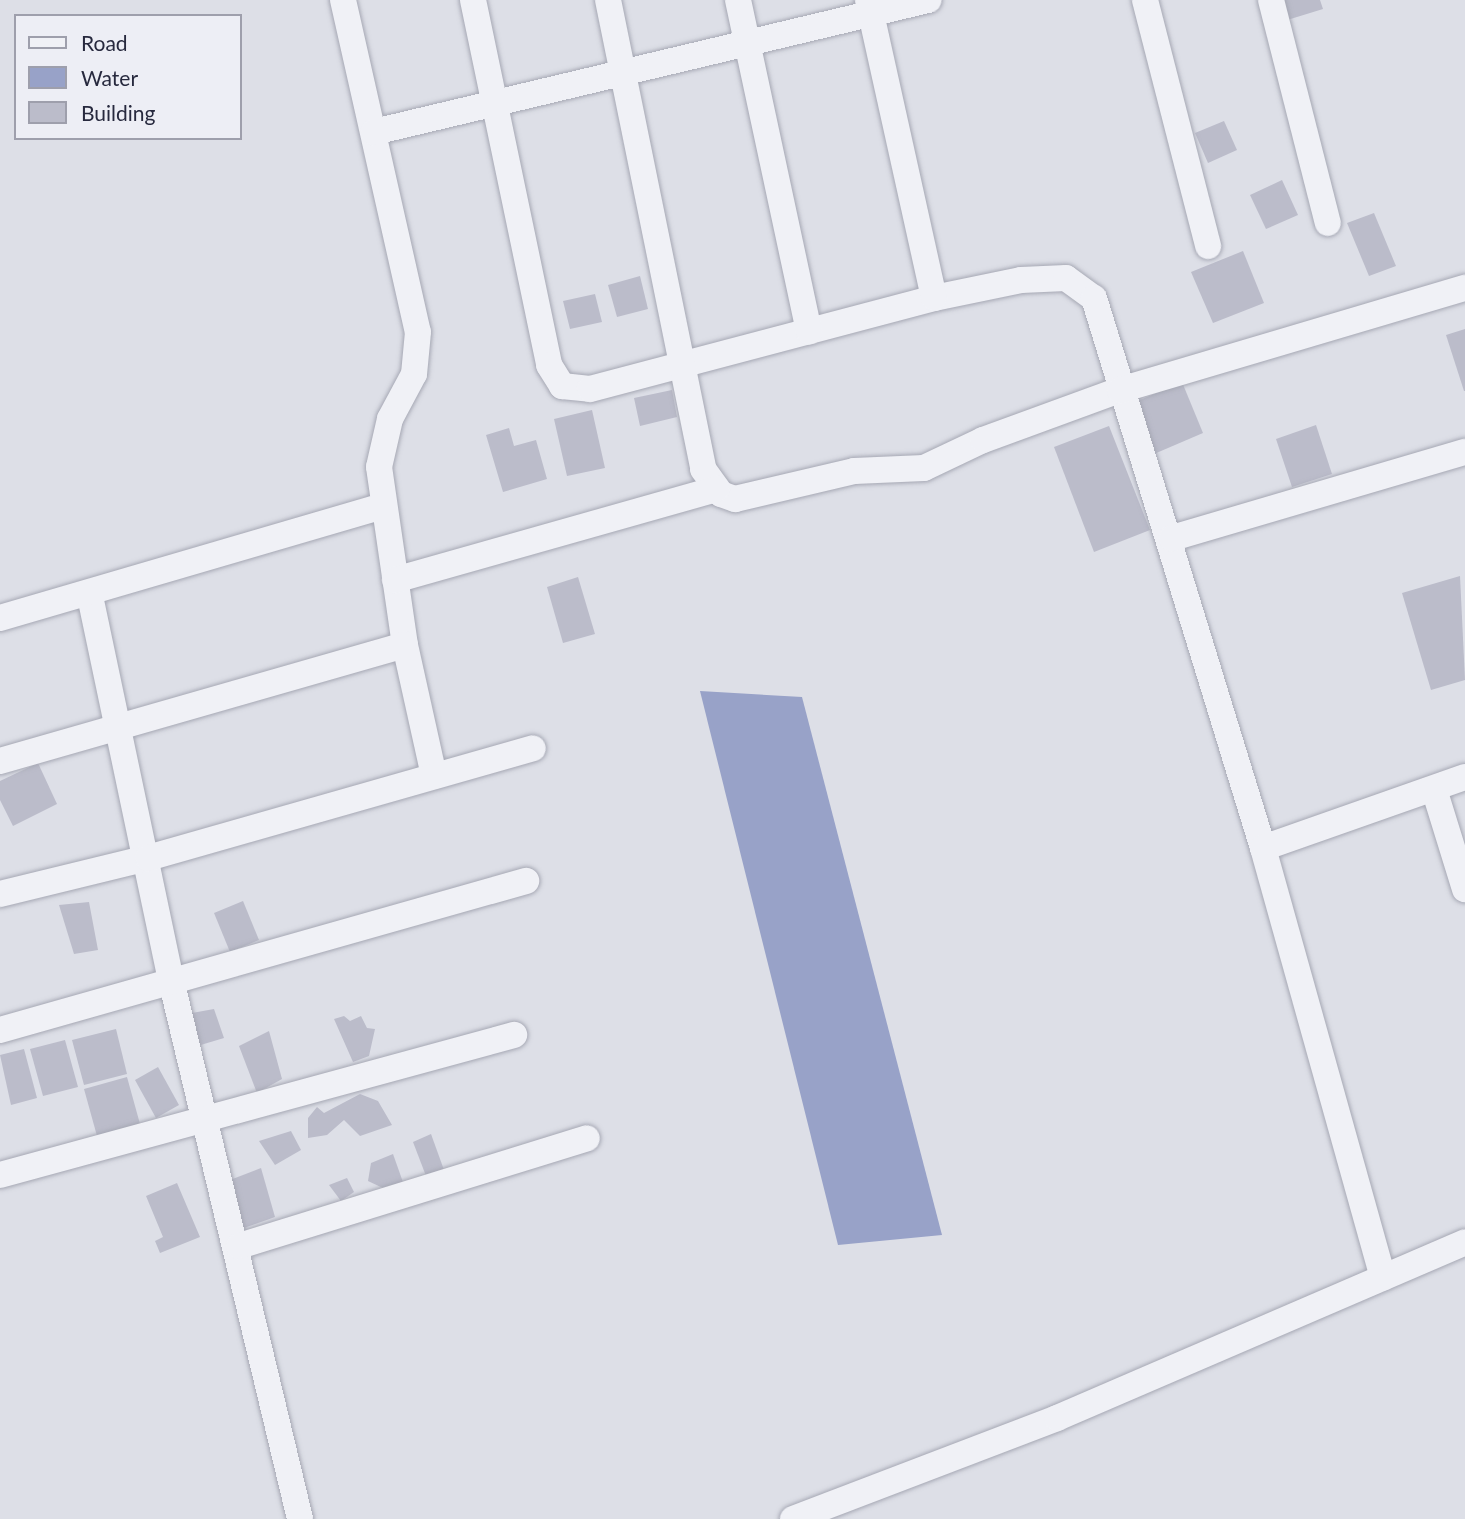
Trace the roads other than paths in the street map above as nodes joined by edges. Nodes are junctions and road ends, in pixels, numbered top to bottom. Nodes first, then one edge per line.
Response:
1 (343, 0) edge
2 (473, 0) edge
3 (608, 0) edge
4 (738, 0) edge
5 (928, 0) edge
6 (1145, 0) edge
7 (1271, 0) edge
8 (870, 7) edge
9 (749, 46) junction
10 (624, 74) junction
11 (495, 104) junction
12 (374, 132) junction
13 (1328, 223) dead end
14 (1208, 246) dead end
15 (1465, 288) edge
16 (934, 298) junction
17 (809, 331) junction
18 (681, 368) junction
19 (1120, 390) junction
20 (1465, 452) edge
21 (716, 489) junction
22 (382, 506) junction
23 (1172, 538) junction
24 (395, 580) junction
25 (90, 596) junction
26 (0, 618) edge
27 (405, 645) junction
28 (119, 729) junction
29 (533, 748) dead end
30 (0, 761) edge
31 (434, 776) junction
32 (1465, 778) edge
33 (1434, 789) junction
34 (1263, 848) junction
35 (148, 858) junction
36 (526, 881) dead end
37 (1465, 889) edge
38 (0, 894) edge
39 (172, 984) junction
40 (0, 1030) edge
41 (514, 1035) dead end
42 (207, 1117) junction
43 (587, 1138) dead end
44 (0, 1175) edge
45 (1465, 1242) edge
46 (239, 1246) junction
47 (1383, 1278) junction
48 (300, 1519) edge
49 (793, 1519) edge

1 - 12 street
2 - 11 street
3 - 10 street
4 - 9 street
5 - 8 street
6 - 14 street
7 - 13 street
8 - 9 street
8 - 16 street
9 - 10 street
9 - 17 street
10 - 11 street
10 - 18 street
11 - 12 street
11 - 18 street
12 - 22 street
15 - 19 street
16 - 17 street
16 - 19 street
17 - 18 street
18 - 21 street
19 - 21 street
19 - 23 street
20 - 23 street
21 - 24 street
22 - 24 street
22 - 25 street
23 - 34 street
24 - 27 street
25 - 26 street
25 - 28 street
27 - 28 street
27 - 31 street
28 - 30 street
28 - 35 street
29 - 31 street
31 - 35 street
32 - 33 street
33 - 34 street
33 - 37 street
34 - 47 street
35 - 38 street
35 - 39 street
36 - 39 street
39 - 40 street
39 - 42 street
41 - 42 street
42 - 44 street
42 - 46 street
43 - 46 street
45 - 47 street
46 - 48 street
47 - 49 street

